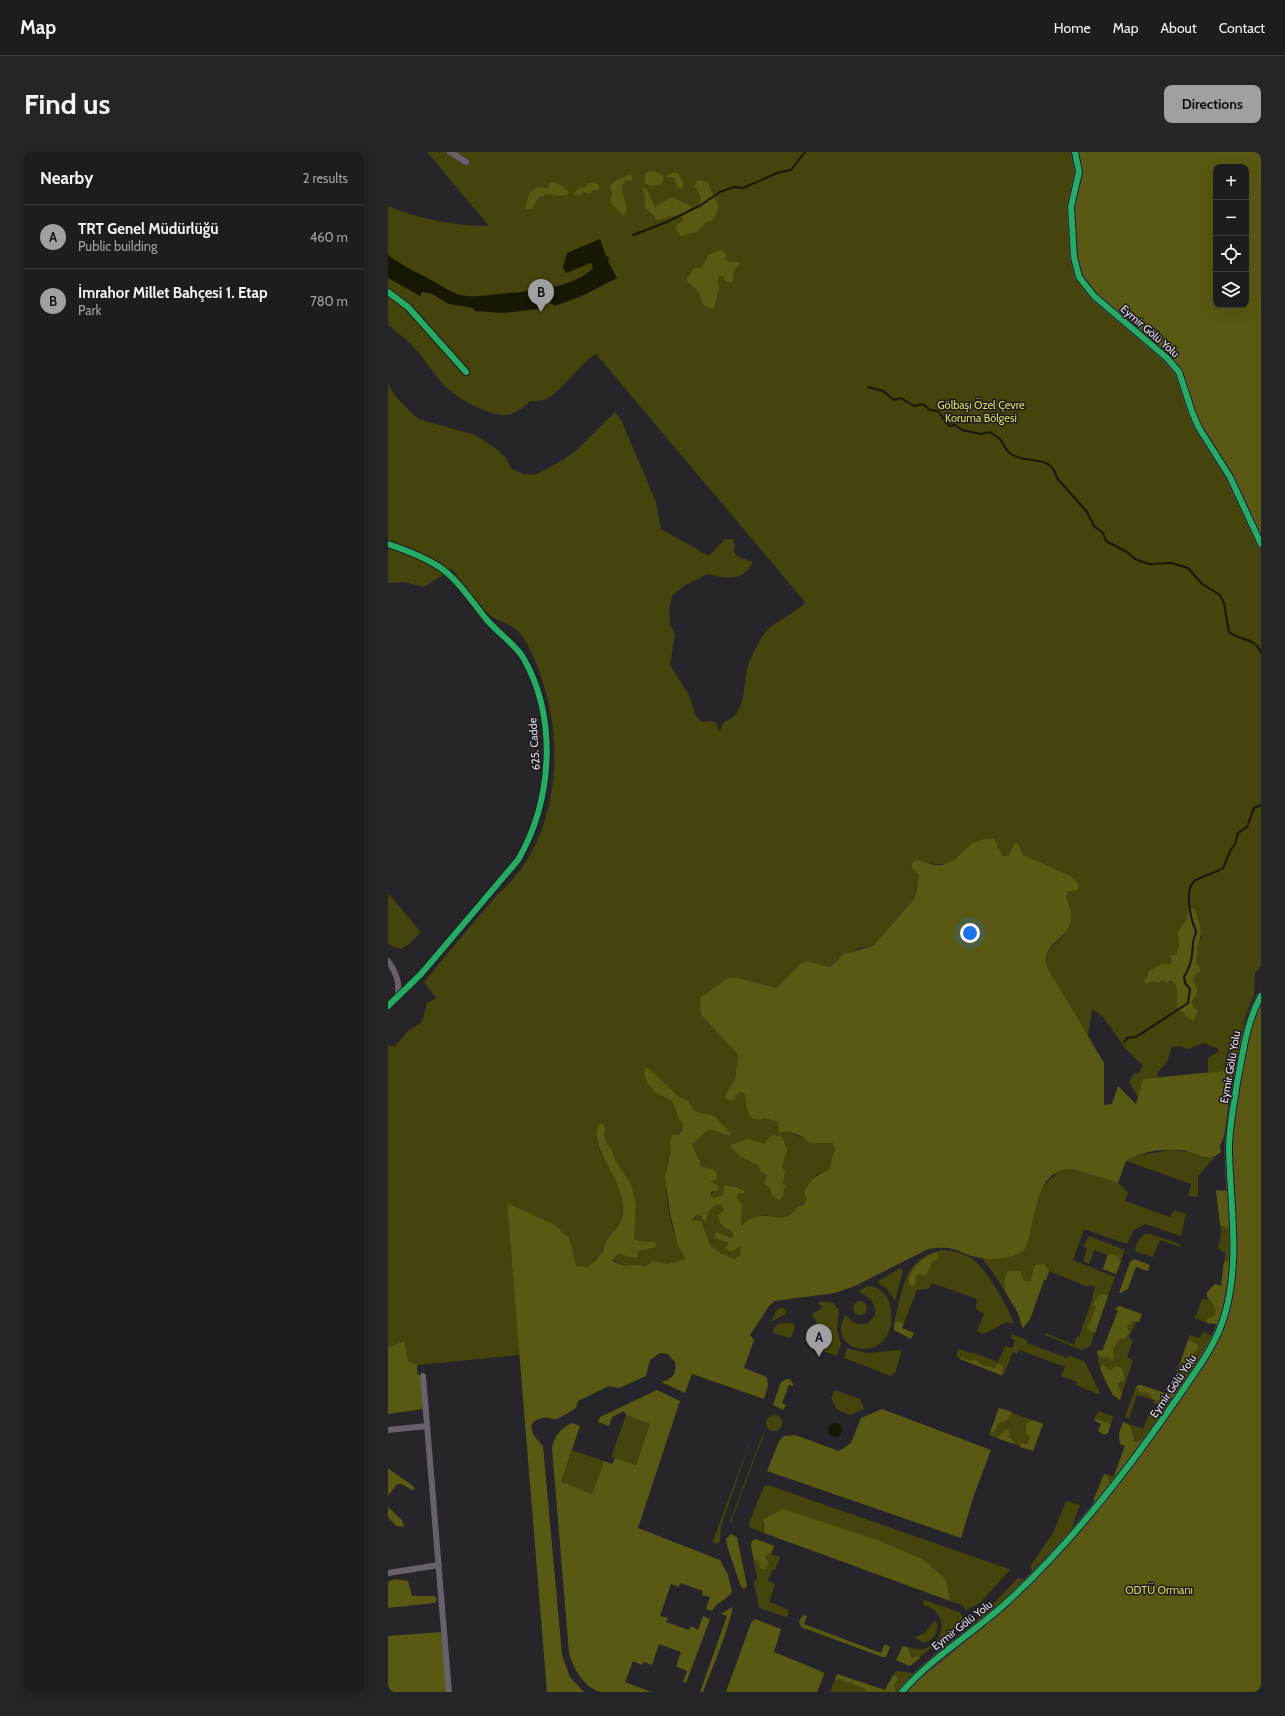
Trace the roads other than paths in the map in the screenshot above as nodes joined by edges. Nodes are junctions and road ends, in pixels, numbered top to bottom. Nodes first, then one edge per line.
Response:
1 (450, 152) edge
2 (1075, 152) edge
3 (466, 162) dead end
4 (388, 544) edge
5 (1261, 544) edge
6 (388, 961) edge
7 (1261, 996) edge
8 (397, 998) junction
9 (388, 1006) edge
10 (424, 1376) dead end
11 (428, 1426) junction
12 (388, 1430) edge
13 (438, 1565) junction
14 (388, 1573) edge
15 (449, 1692) edge
16 (902, 1692) edge

1 - 3 street
2 - 5 street, Eymir Gölü Yolu
4 - 8 street, 625. Cadde
6 - 8 street
7 - 16 street, Eymir Gölü Yolu
8 - 9 street, 625. Cadde
10 - 11 street
11 - 12 street
11 - 13 street
13 - 14 street
13 - 15 street

